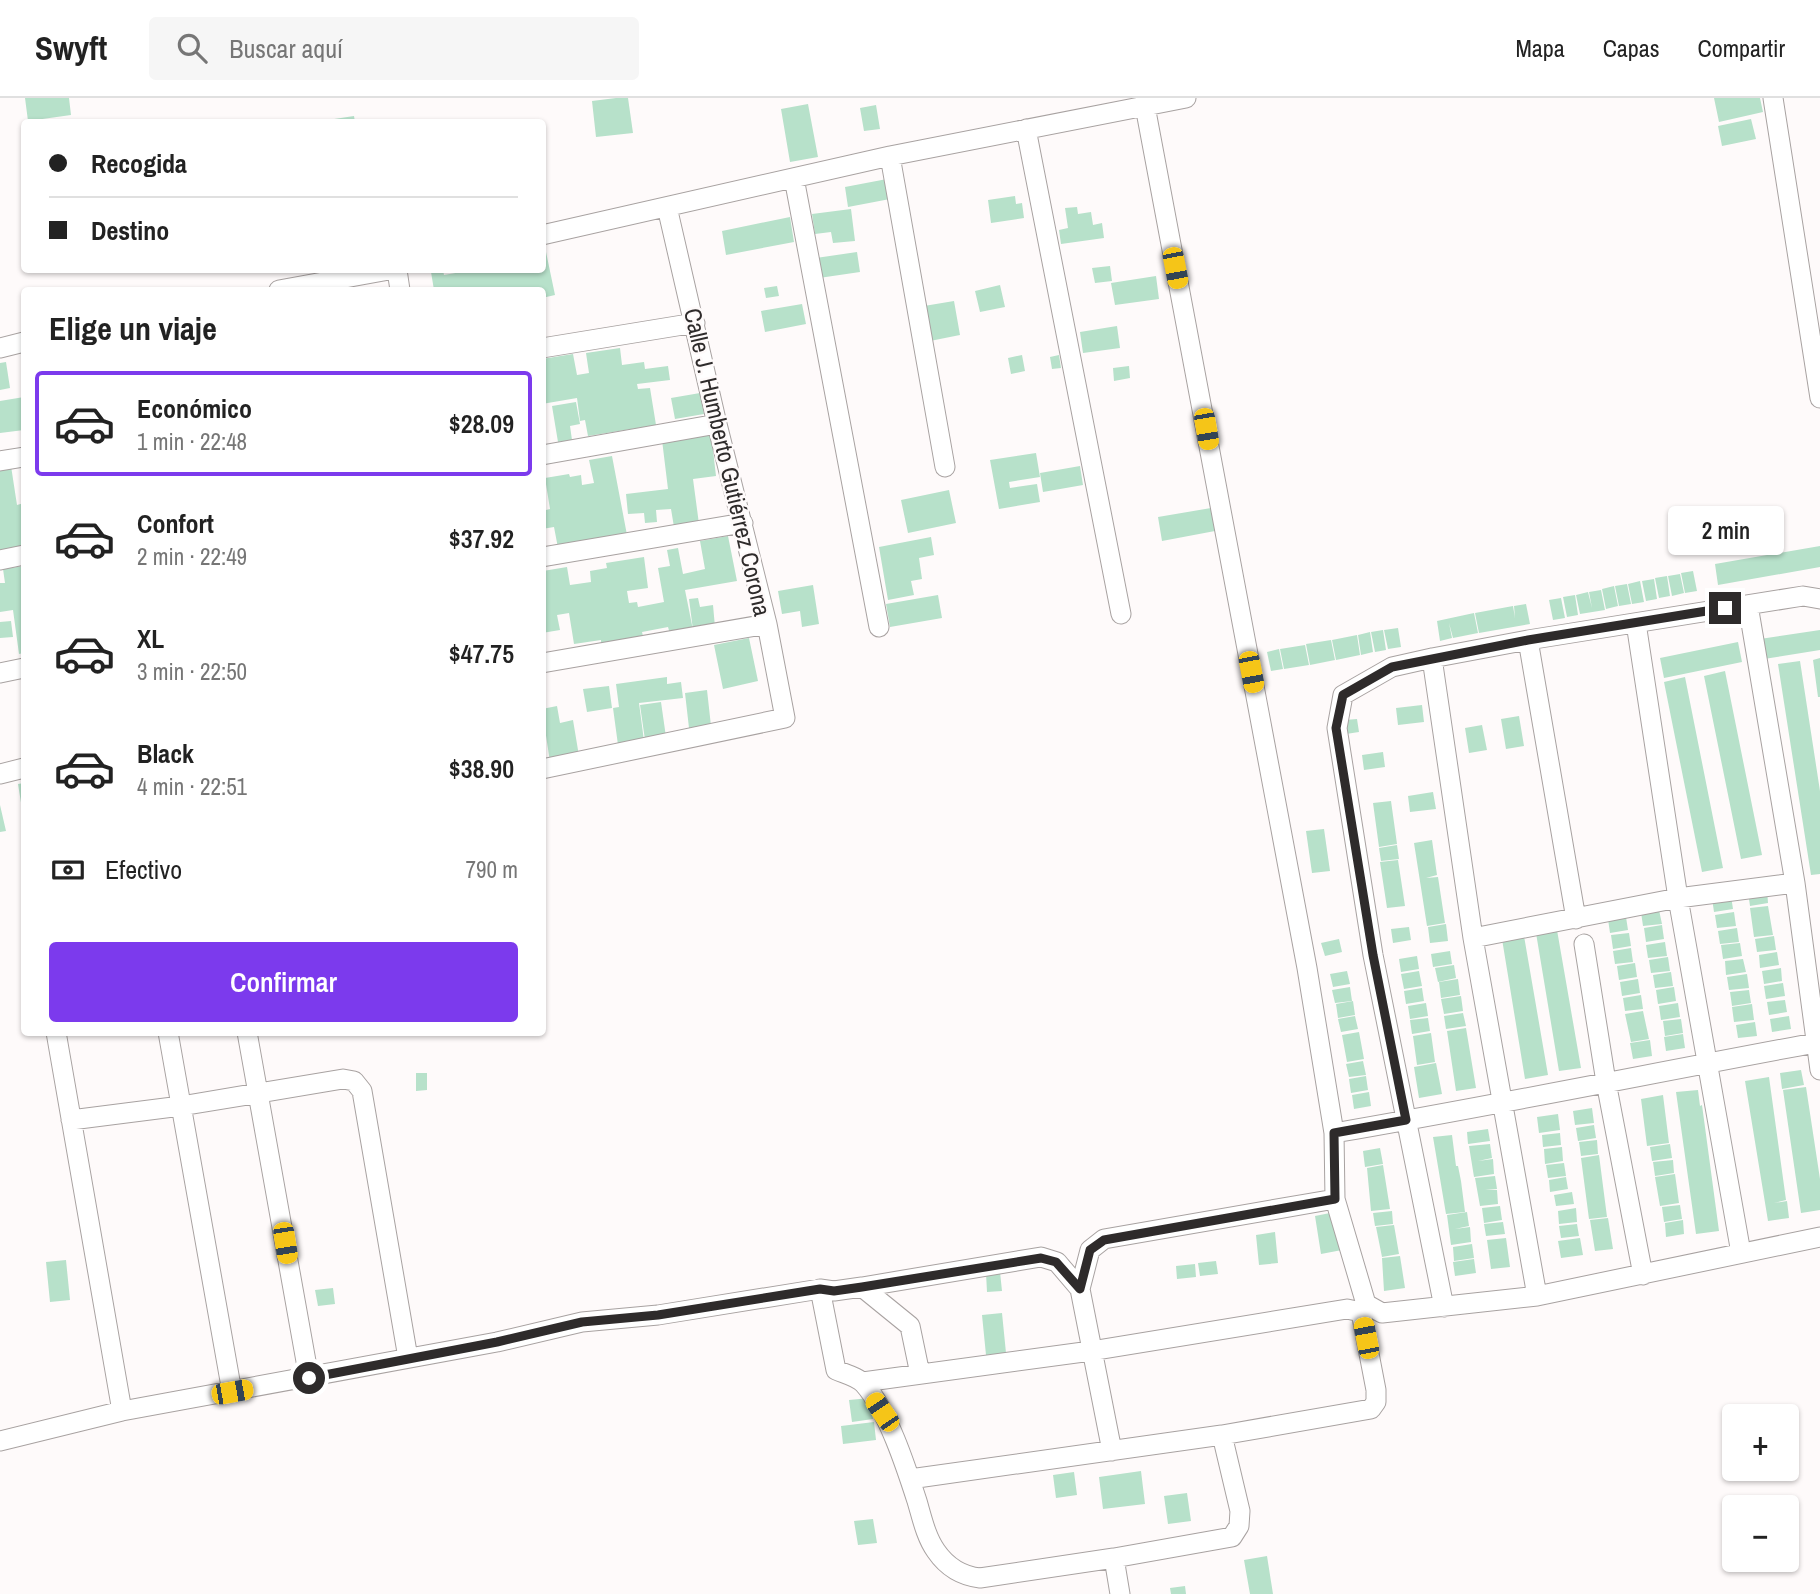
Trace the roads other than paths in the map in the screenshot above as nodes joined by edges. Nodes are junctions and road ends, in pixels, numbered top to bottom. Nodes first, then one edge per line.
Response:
1 (1186, 98) edge
2 (1773, 98) edge
3 (1145, 106) junction
4 (1026, 129) junction
5 (890, 156) junction
6 (794, 178) junction
7 (667, 207) junction
8 (546, 234) edge
9 (372, 273) edge
10 (296, 287) edge
11 (695, 323) junction
12 (21, 343) edge
13 (546, 347) edge
14 (0, 348) edge
15 (1820, 398) edge
16 (717, 424) junction
17 (546, 454) edge
18 (21, 458) edge
19 (0, 461) edge
20 (945, 467) dead end
21 (743, 523) junction
22 (21, 556) edge
23 (546, 556) edge
24 (0, 560) edge
25 (1820, 599) edge
26 (1748, 605) junction
27 (1121, 614) dead end
28 (1636, 623) junction
29 (767, 624) junction
30 (880, 627) dead end
31 (1528, 640) junction
32 (1432, 658) junction
33 (546, 662) edge
34 (21, 669) edge
35 (0, 673) edge
36 (546, 768) edge
37 (21, 769) edge
38 (0, 774) edge
39 (1795, 883) junction
40 (1678, 898) junction
41 (1577, 919) junction
42 (1473, 938) junction
43 (1584, 944) dead end
44 (57, 1036) edge
45 (169, 1036) edge
46 (248, 1036) edge
47 (1817, 1043) edge
48 (1707, 1064) junction
49 (1820, 1070) edge
50 (1606, 1082) junction
51 (258, 1092) junction
52 (1504, 1103) junction
53 (181, 1106) junction
54 (71, 1120) junction
55 (1406, 1120) junction
56 (1334, 1133) junction
57 (1335, 1199) junction
58 (1820, 1237) edge
59 (1741, 1253) junction
60 (1643, 1275) junction
61 (862, 1287) junction
62 (820, 1289) junction
63 (1080, 1289) junction
64 (1537, 1296) junction
65 (1444, 1307) junction
66 (1363, 1308) junction
67 (1091, 1351) junction
68 (408, 1358) junction
69 (920, 1374) junction
70 (309, 1378) junction
71 (863, 1382) junction
72 (232, 1392) junction
73 (122, 1411) junction
74 (1222, 1435) junction
75 (0, 1441) edge
76 (1112, 1451) junction
77 (910, 1479) junction
78 (1114, 1558) junction
79 (1120, 1594) edge

1 - 3 street
2 - 15 street
3 - 4 street
3 - 56 street
4 - 5 street
4 - 27 street
5 - 6 street
5 - 20 street
6 - 7 street
6 - 30 street
7 - 8 street
7 - 11 street, Calle J. Humberto Gutiérrez Corona
9 - 10 street
11 - 13 street
11 - 16 street, Calle J. Humberto Gutiérrez Corona
12 - 14 street
16 - 17 street
16 - 21 street, Calle J. Humberto Gutiérrez Corona
18 - 19 street
21 - 23 street
21 - 29 street, Calle J. Humberto Gutiérrez Corona
22 - 24 street
25 - 26 street
26 - 28 street
26 - 39 street
28 - 31 street
28 - 40 street
29 - 33 street
29 - 36 street, Calle J. Humberto Gutiérrez Corona
31 - 32 street
31 - 41 street
32 - 42 street
32 - 55 street
34 - 35 street
37 - 38 street
39 - 40 street
39 - 47 street
40 - 41 street
40 - 48 street
41 - 42 street
42 - 52 street
43 - 50 street
44 - 54 street
45 - 53 street
46 - 51 street
47 - 48 street
47 - 49 street
48 - 50 street
48 - 59 street
50 - 52 street
50 - 60 street
51 - 53 street
51 - 68 street
51 - 70 street
52 - 55 street
52 - 64 street
53 - 54 street
53 - 72 street
54 - 73 street
55 - 56 street
55 - 65 street
56 - 57 street
57 - 63 street
57 - 66 street
58 - 59 street
59 - 60 street
60 - 64 street
61 - 62 street
61 - 63 street
61 - 69 street
62 - 68 street
62 - 71 street
63 - 67 street
64 - 65 street
65 - 66 street
66 - 67 street
66 - 74 street
67 - 69 street
67 - 76 street
68 - 70 street
69 - 71 street
70 - 72 street
71 - 77 street
72 - 73 street
73 - 75 street
74 - 76 street
74 - 78 street
76 - 77 street
77 - 78 street
78 - 79 street

